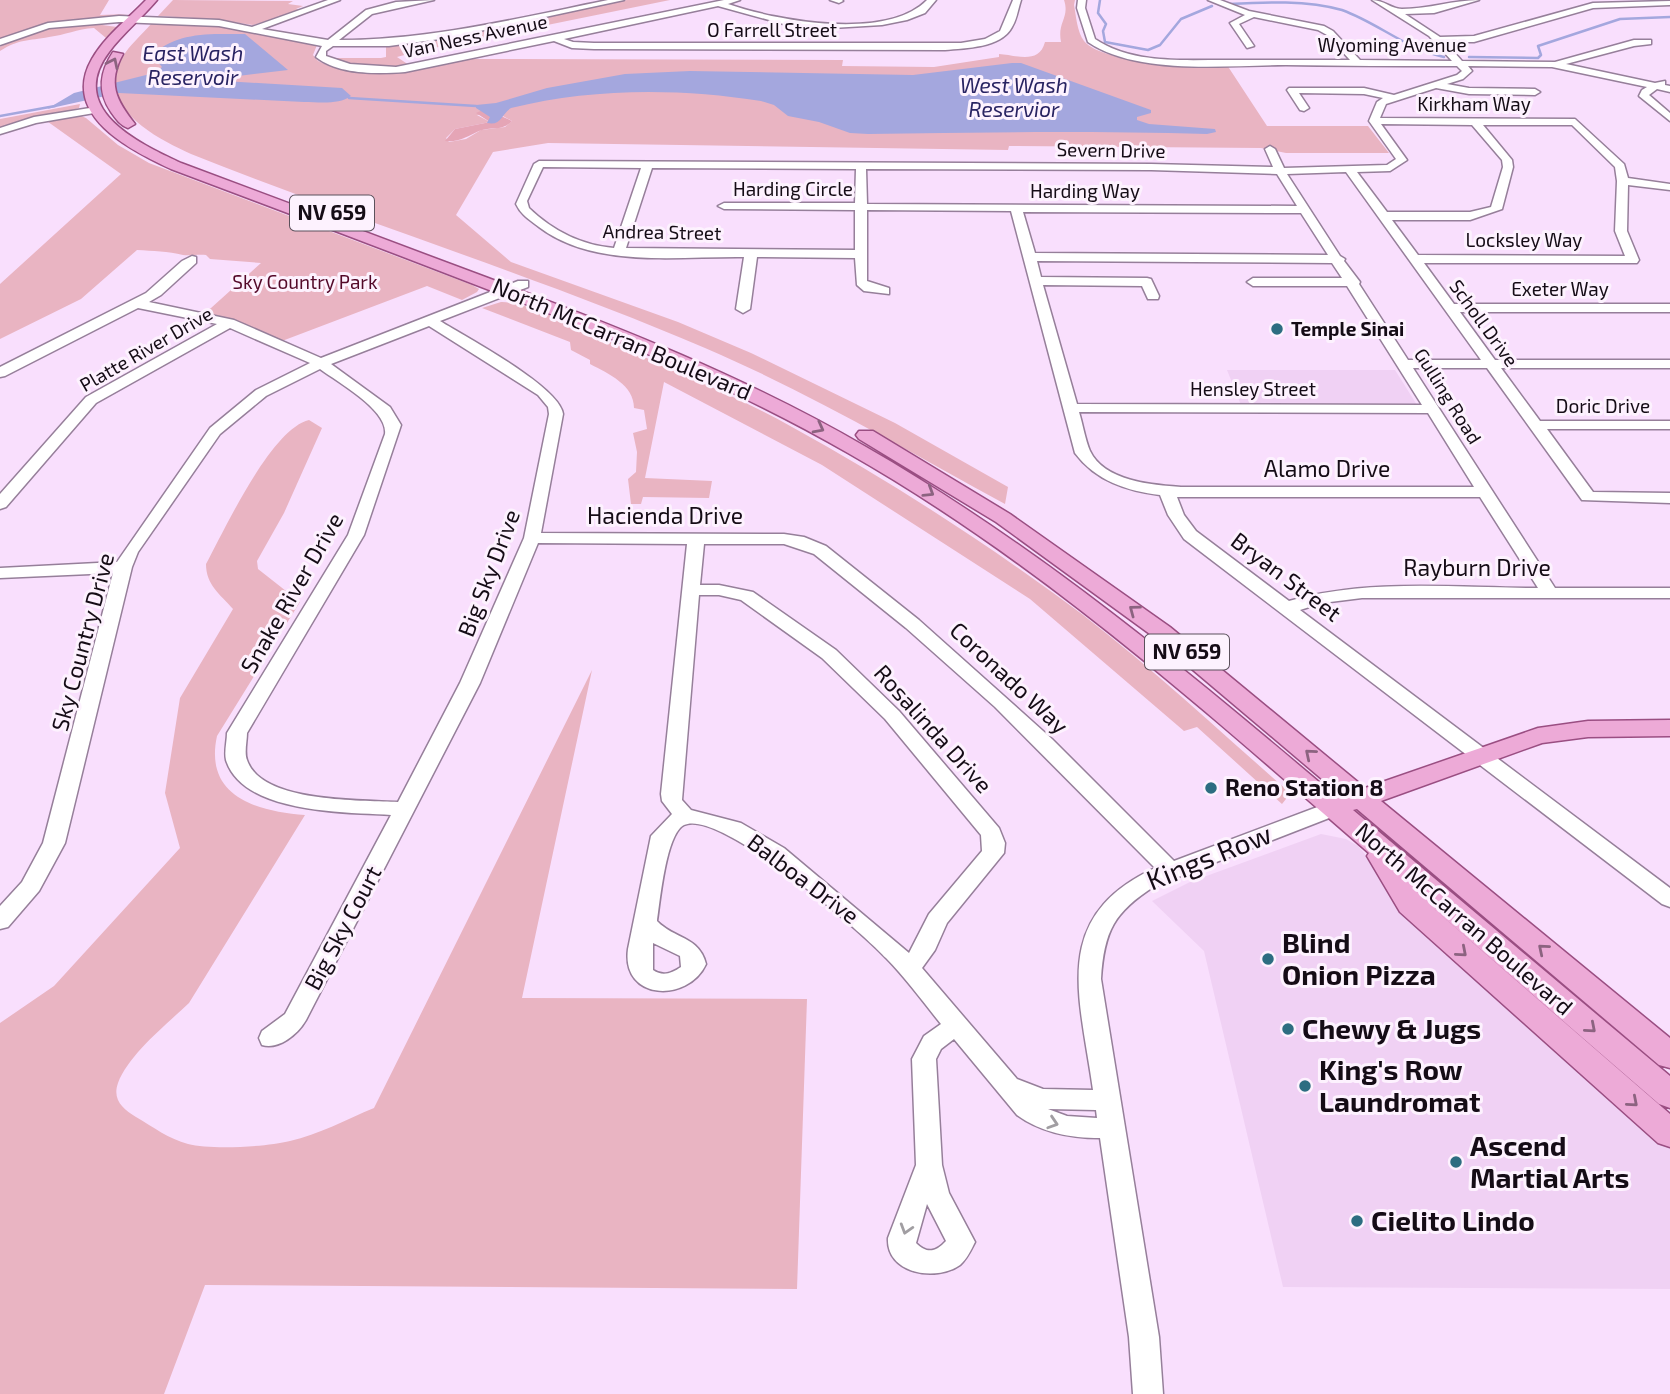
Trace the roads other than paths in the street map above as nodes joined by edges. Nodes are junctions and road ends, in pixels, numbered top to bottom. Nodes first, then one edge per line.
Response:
1 (152, 0) edge
2 (166, 0) edge
3 (336, 0) edge
4 (430, 0) edge
5 (620, 0) edge
6 (736, 0) edge
7 (932, 0) edge
8 (1017, 0) edge
9 (1082, 0) edge
10 (1212, 0) edge
11 (1376, 0) edge
12 (1475, 0) edge
13 (1670, 3) edge
14 (718, 4) junction
15 (1398, 12) junction
16 (1252, 15) junction
17 (901, 19) junction
18 (132, 20) junction
19 (147, 20) junction
20 (452, 21) dead end
21 (920, 25) dead end
22 (253, 29) junction
23 (476, 30) junction
24 (702, 34) dead end
25 (553, 38) junction
26 (991, 38) joint
27 (1439, 40) junction
28 (0, 42) edge
29 (1648, 42) dead end
30 (330, 44) junction
31 (1250, 46) dead end
32 (699, 47) junction
33 (1358, 63) junction
34 (1462, 63) junction
35 (1552, 64) junction
36 (1670, 80) edge
37 (1436, 84) junction
38 (1657, 86) junction
39 (1670, 89) edge
40 (1535, 92) dead end
41 (1394, 98) junction
42 (94, 106) junction
43 (1304, 108) dead end
44 (116, 111) junction
45 (1670, 118) edge
46 (1374, 121) junction
47 (1474, 121) junction
48 (0, 131) edge
49 (1270, 149) dead end
50 (539, 163) joint
51 (648, 164) junction
52 (861, 166) junction
53 (1350, 170) junction
54 (1280, 171) junction
55 (1623, 181) junction
56 (1670, 187) edge
57 (724, 206) dead end
58 (863, 207) junction
59 (1016, 208) junction
60 (1306, 210) junction
61 (1383, 216) junction
62 (619, 252) junction
63 (751, 253) junction
64 (862, 254) junction
65 (1028, 257) junction
66 (1339, 259) junction
67 (1414, 259) junction
68 (192, 260) dead end
69 (1142, 268) dead end
70 (1035, 281) junction
71 (1147, 282) junction
72 (1253, 282) dead end
73 (1354, 282) junction
74 (515, 287) junction
75 (884, 291) dead end
76 (1153, 296) dead end
77 (138, 304) junction
78 (1450, 308) junction
79 (1670, 308) edge
80 (743, 309) dead end
81 (429, 320) junction
82 (229, 323) junction
83 (320, 363) junction
84 (1405, 364) junction
85 (1490, 364) junction
86 (1670, 364) edge
87 (0, 373) edge
88 (1072, 408) junction
89 (1434, 409) junction
90 (1535, 425) junction
91 (1670, 425) edge
92 (1167, 491) junction
93 (1486, 492) junction
94 (1588, 497) joint
95 (1670, 498) edge
96 (0, 504) edge
97 (532, 538) junction
98 (696, 539) junction
99 (798, 541) joint
100 (123, 567) junction
101 (0, 572) edge
102 (691, 590) junction
103 (1550, 593) junction
104 (1670, 593) edge
105 (1286, 608) junction
106 (1670, 728) edge
107 (1480, 757) junction
108 (1348, 803) junction
109 (405, 809) junction
110 (685, 816) junction
111 (1375, 843) junction
112 (1170, 870) junction
113 (1670, 899) edge
114 (0, 921) edge
115 (645, 922) dead end
116 (909, 969) junction
117 (958, 1026) junction
118 (271, 1038) dead end
119 (1670, 1056) edge
120 (1009, 1086) junction
121 (1670, 1095) edge
122 (1107, 1100) junction
123 (1112, 1128) junction
124 (1670, 1134) edge
125 (929, 1166) dead end
126 (1148, 1394) edge

1 - 18 main road
2 - 19 main road
3 - 22 street
4 - 30 street
5 - 23 street
6 - 14 street, Van Ness Avenue
7 - 17 street
8 - 26 street
9 - 33 street, Wyoming Avenue
10 - 16 street
11 - 15 street
12 - 15 street
13 - 27 street
14 - 17 street
14 - 25 street, Van Ness Avenue
15 - 27 street
16 - 31 street
16 - 33 street
17 - 21 street
18 - 19 street
18 - 28 street
18 - 42 main road
19 - 22 street
44 -> 19 main road
20 - 23 street
22 - 30 street
23 - 30 street
24 - 32 street
25 - 30 street, Van Ness Avenue
25 - 32 street, O Farrell Street
26 - 32 street, O Farrell Street
27 - 34 street
29 - 35 street
33 - 34 street, Wyoming Avenue
34 - 35 street, Wyoming Avenue
34 - 37 street
35 - 38 street, Wyoming Avenue
36 - 38 street
37 - 40 street
37 - 41 street
38 - 39 street, Wyoming Avenue
38 - 45 street
41 - 43 street
41 - 46 street
42 - 44 main road
42 - 48 street
42 - 74 main road, North McCarran Boulevard / NV 659
44 - 74 main road, North McCarran Boulevard / NV 659
46 - 47 street, Kirkham Way
46 - 53 street, Severn Drive
47 - 55 street, Kirkham Way
47 - 61 street
49 - 54 street, Gulling Road
50 - 51 street, Severn Drive
50 - 62 street, Andrea Street
51 - 52 street, Severn Drive
51 - 62 street
52 - 54 street, Severn Drive
52 - 58 street
53 - 54 street, Severn Drive
53 - 61 street, Scholl Drive
54 - 60 street, Gulling Road
55 - 56 street
55 - 67 street, Locksley Way
57 - 58 street, Harding Circle
58 - 59 street, Harding Way
58 - 64 street
59 - 60 street, Harding Way
59 - 65 street
60 - 66 street, Gulling Road
61 - 67 street, Scholl Drive
62 - 63 street, Andrea Street
63 - 64 street, Andrea Street
63 - 80 street
64 - 75 street
65 - 66 street
65 - 70 street
66 - 73 street, Gulling Road
67 - 78 street, Scholl Drive
68 - 77 street
69 - 71 street
70 - 71 street
70 - 88 street
71 - 76 street
72 - 73 street
73 - 84 street, Gulling Road
74 - 81 street, Sky Country Drive
74 - 108 main road, North McCarran Boulevard / NV 659
77 - 82 street, Snake River Drive
77 - 87 street
78 - 79 street, Exeter Way
78 - 85 street, Scholl Drive
81 - 83 street, Sky Country Drive
81 - 97 street, Big Sky Drive
82 - 83 street, Snake River Drive
82 - 96 street, Platte River Drive
83 - 100 street, Sky Country Drive
83 - 109 street, Snake River Drive
84 - 85 street
84 - 89 street, Gulling Road
85 - 86 street
85 - 90 street, Scholl Drive
88 - 89 street, Hensley Street
88 - 92 street
89 - 93 street, Gulling Road
90 - 91 street, Doric Drive
90 - 94 street, Scholl Drive
92 - 93 street, Alamo Drive
92 - 105 street, Bryan Street
93 - 103 street, Gulling Road
94 - 95 street
97 - 98 street, Hacienda Drive
97 - 109 street, Big Sky Drive
98 - 99 street, Hacienda Drive
98 - 102 street
99 - 112 street, Coronado Way
100 - 101 street
100 - 114 street, Sky Country Drive
102 - 110 street
102 - 116 street, Rosalinda Drive
103 - 104 street, Rayburn Drive
103 - 105 street, Rayburn Drive
105 - 107 street, Bryan Street
106 - 107 main road, Kings Row
107 - 108 main road, Kings Row
107 - 113 street, Bryan Street
108 - 111 main road, North McCarran Boulevard / NV 659
108 - 112 street, Kings Row
119 -> 108 main road, North McCarran Boulevard / NV 659
109 - 118 street, Big Sky Court
110 - 115 street
110 - 116 street, Balboa Drive
111 -> 121 main road, North McCarran Boulevard / NV 659
111 -> 124 main road
112 - 122 street, Kings Row
116 - 117 street, Balboa Drive
117 - 120 street, Balboa Drive
117 - 125 street
120 - 122 street, Balboa Drive
120 -> 123 street, Balboa Drive
122 - 123 street, Kings Row
123 - 126 street, Kings Row

